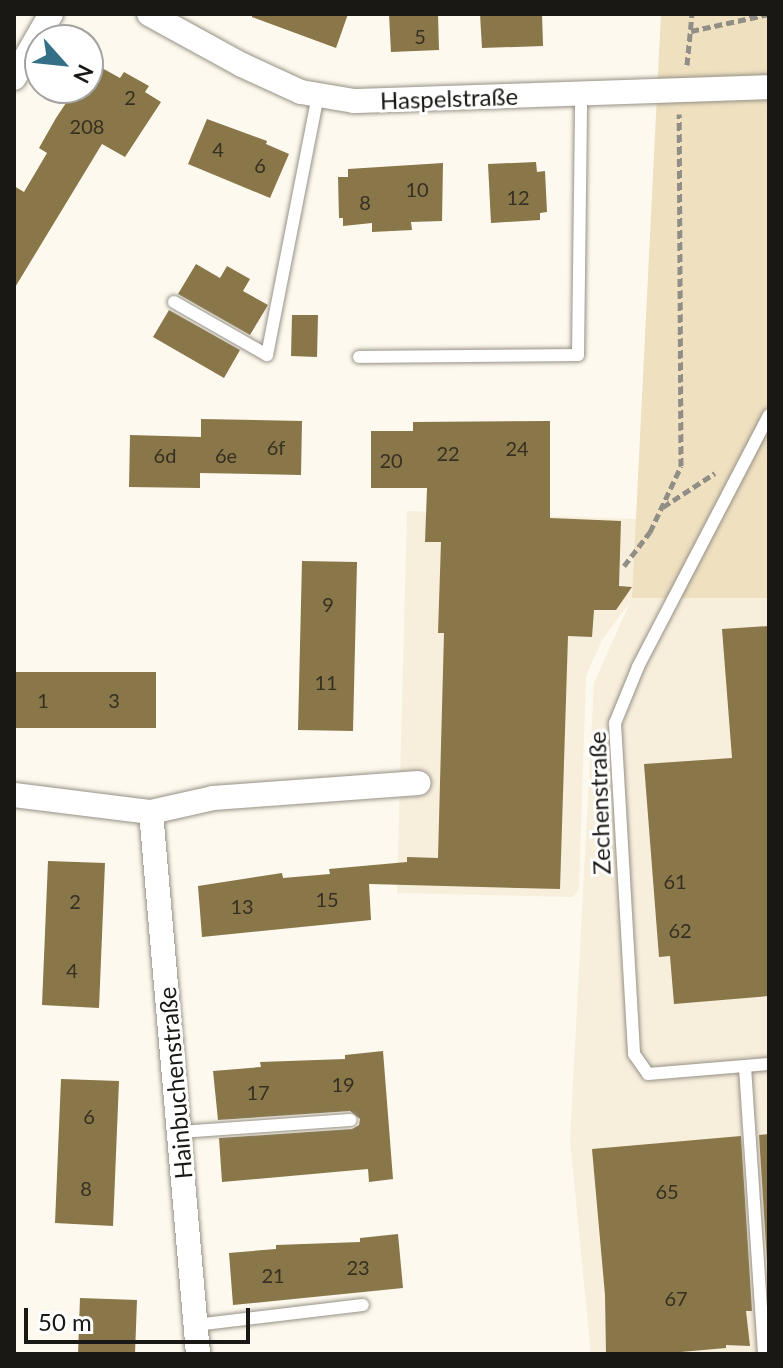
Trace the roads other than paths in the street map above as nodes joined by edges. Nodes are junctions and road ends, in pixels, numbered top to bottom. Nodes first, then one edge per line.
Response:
1 (51, 14) edge
2 (149, 14) edge
3 (14, 78) edge
4 (769, 87) edge
5 (581, 93) junction
6 (318, 95) junction
7 (174, 302) dead end
8 (359, 357) dead end
9 (769, 415) edge
10 (418, 783) dead end
11 (14, 795) edge
12 (151, 812) junction
13 (769, 1064) edge
14 (745, 1067) junction
15 (351, 1120) dead end
16 (179, 1132) junction
17 (363, 1305) dead end
18 (195, 1325) junction
19 (198, 1354) edge
20 (764, 1354) edge

1 - 3 street
2 - 6 street, Haspelstraße
4 - 5 street, Haspelstraße
5 - 6 street, Haspelstraße
5 - 8 lane
6 - 7 lane
9 - 14 lane, Zechenstraße
10 - 12 street
11 - 12 street
12 - 16 street, Hainbuchenstraße
13 - 14 lane, Zechenstraße
14 - 20 lane
15 - 16 lane
16 - 18 street, Hainbuchenstraße
17 - 18 lane
18 - 19 street, Hainbuchenstraße

